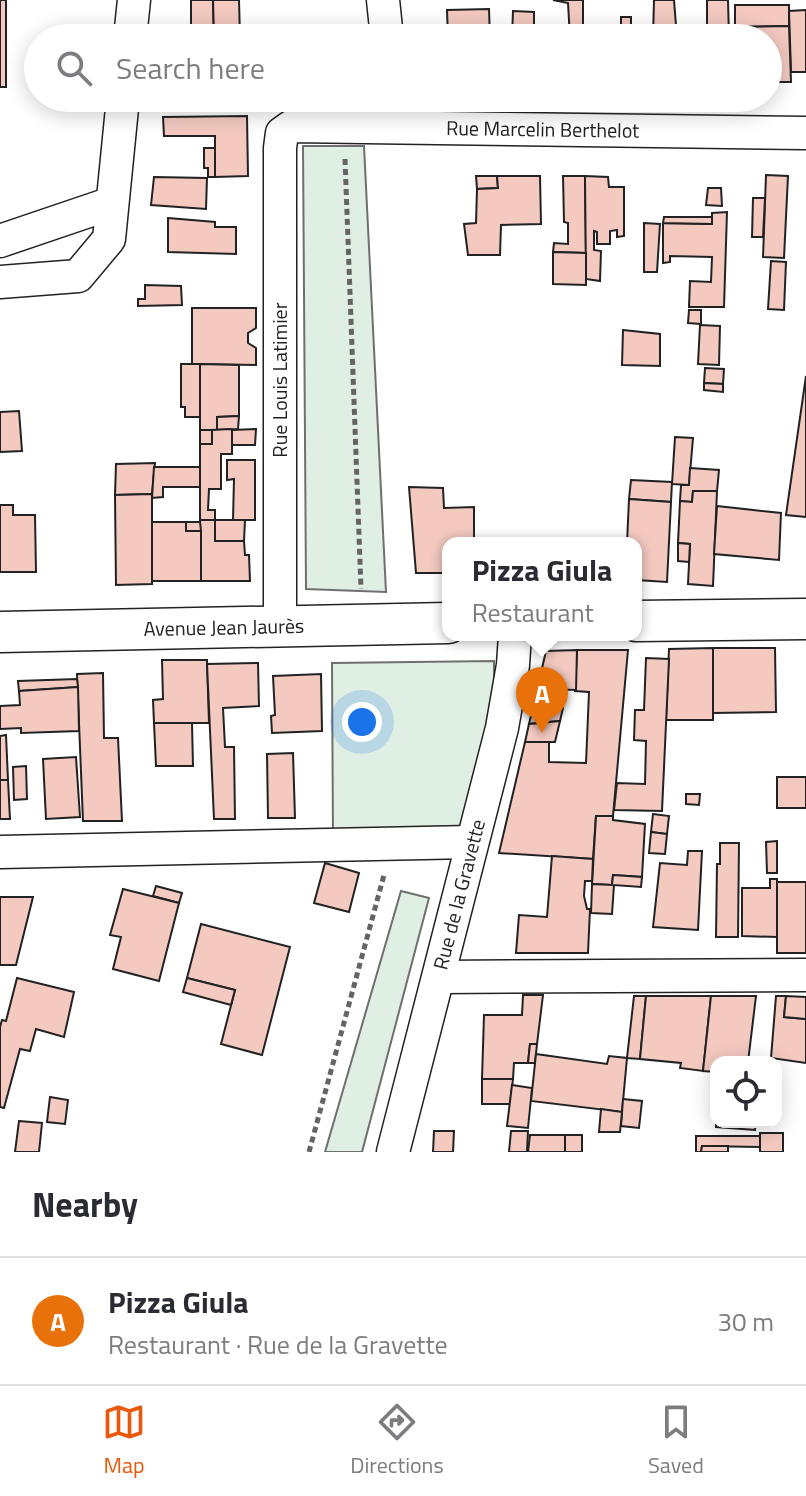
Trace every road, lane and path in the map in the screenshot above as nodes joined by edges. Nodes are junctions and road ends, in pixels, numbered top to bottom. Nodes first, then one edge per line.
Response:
1 (134, 0) edge
2 (383, 0) edge
3 (131, 24) edge
4 (386, 24) edge
5 (122, 112) edge
6 (396, 113) edge
7 (344, 126) junction
8 (282, 133) joint
9 (806, 133) edge
10 (112, 203) junction
11 (0, 241) edge
12 (0, 282) edge
13 (806, 619) edge
14 (642, 621) edge
15 (442, 623) edge
16 (361, 624) junction
17 (280, 626) junction
18 (0, 632) edge
19 (515, 641) edge
20 (471, 842) junction
21 (393, 844) junction
22 (0, 852) edge
23 (806, 975) edge
24 (439, 977) junction
25 (309, 1152) edge
26 (393, 1152) edge

1 - 3 street
2 - 4 street
5 - 10 street
6 - 7 street, Rue Marcelin Berthelot
6 - 9 street, Rue Marcelin Berthelot
7 - 8 street, Rue Marcelin Berthelot
7 - 16 path
8 - 17 street, Rue Louis Latimier
10 - 11 street
10 - 12 street
13 - 14 street
15 - 16 street, Avenue Jean Jaurès
16 - 17 street, Avenue Jean Jaurès
17 - 18 street, Avenue Jean Jaurès
19 - 20 street, Rue de la Gravette
20 - 21 street
20 - 24 street, Rue de la Gravette
21 - 22 street
21 - 25 path
23 - 24 street
24 - 26 street, Rue de la Gravette

